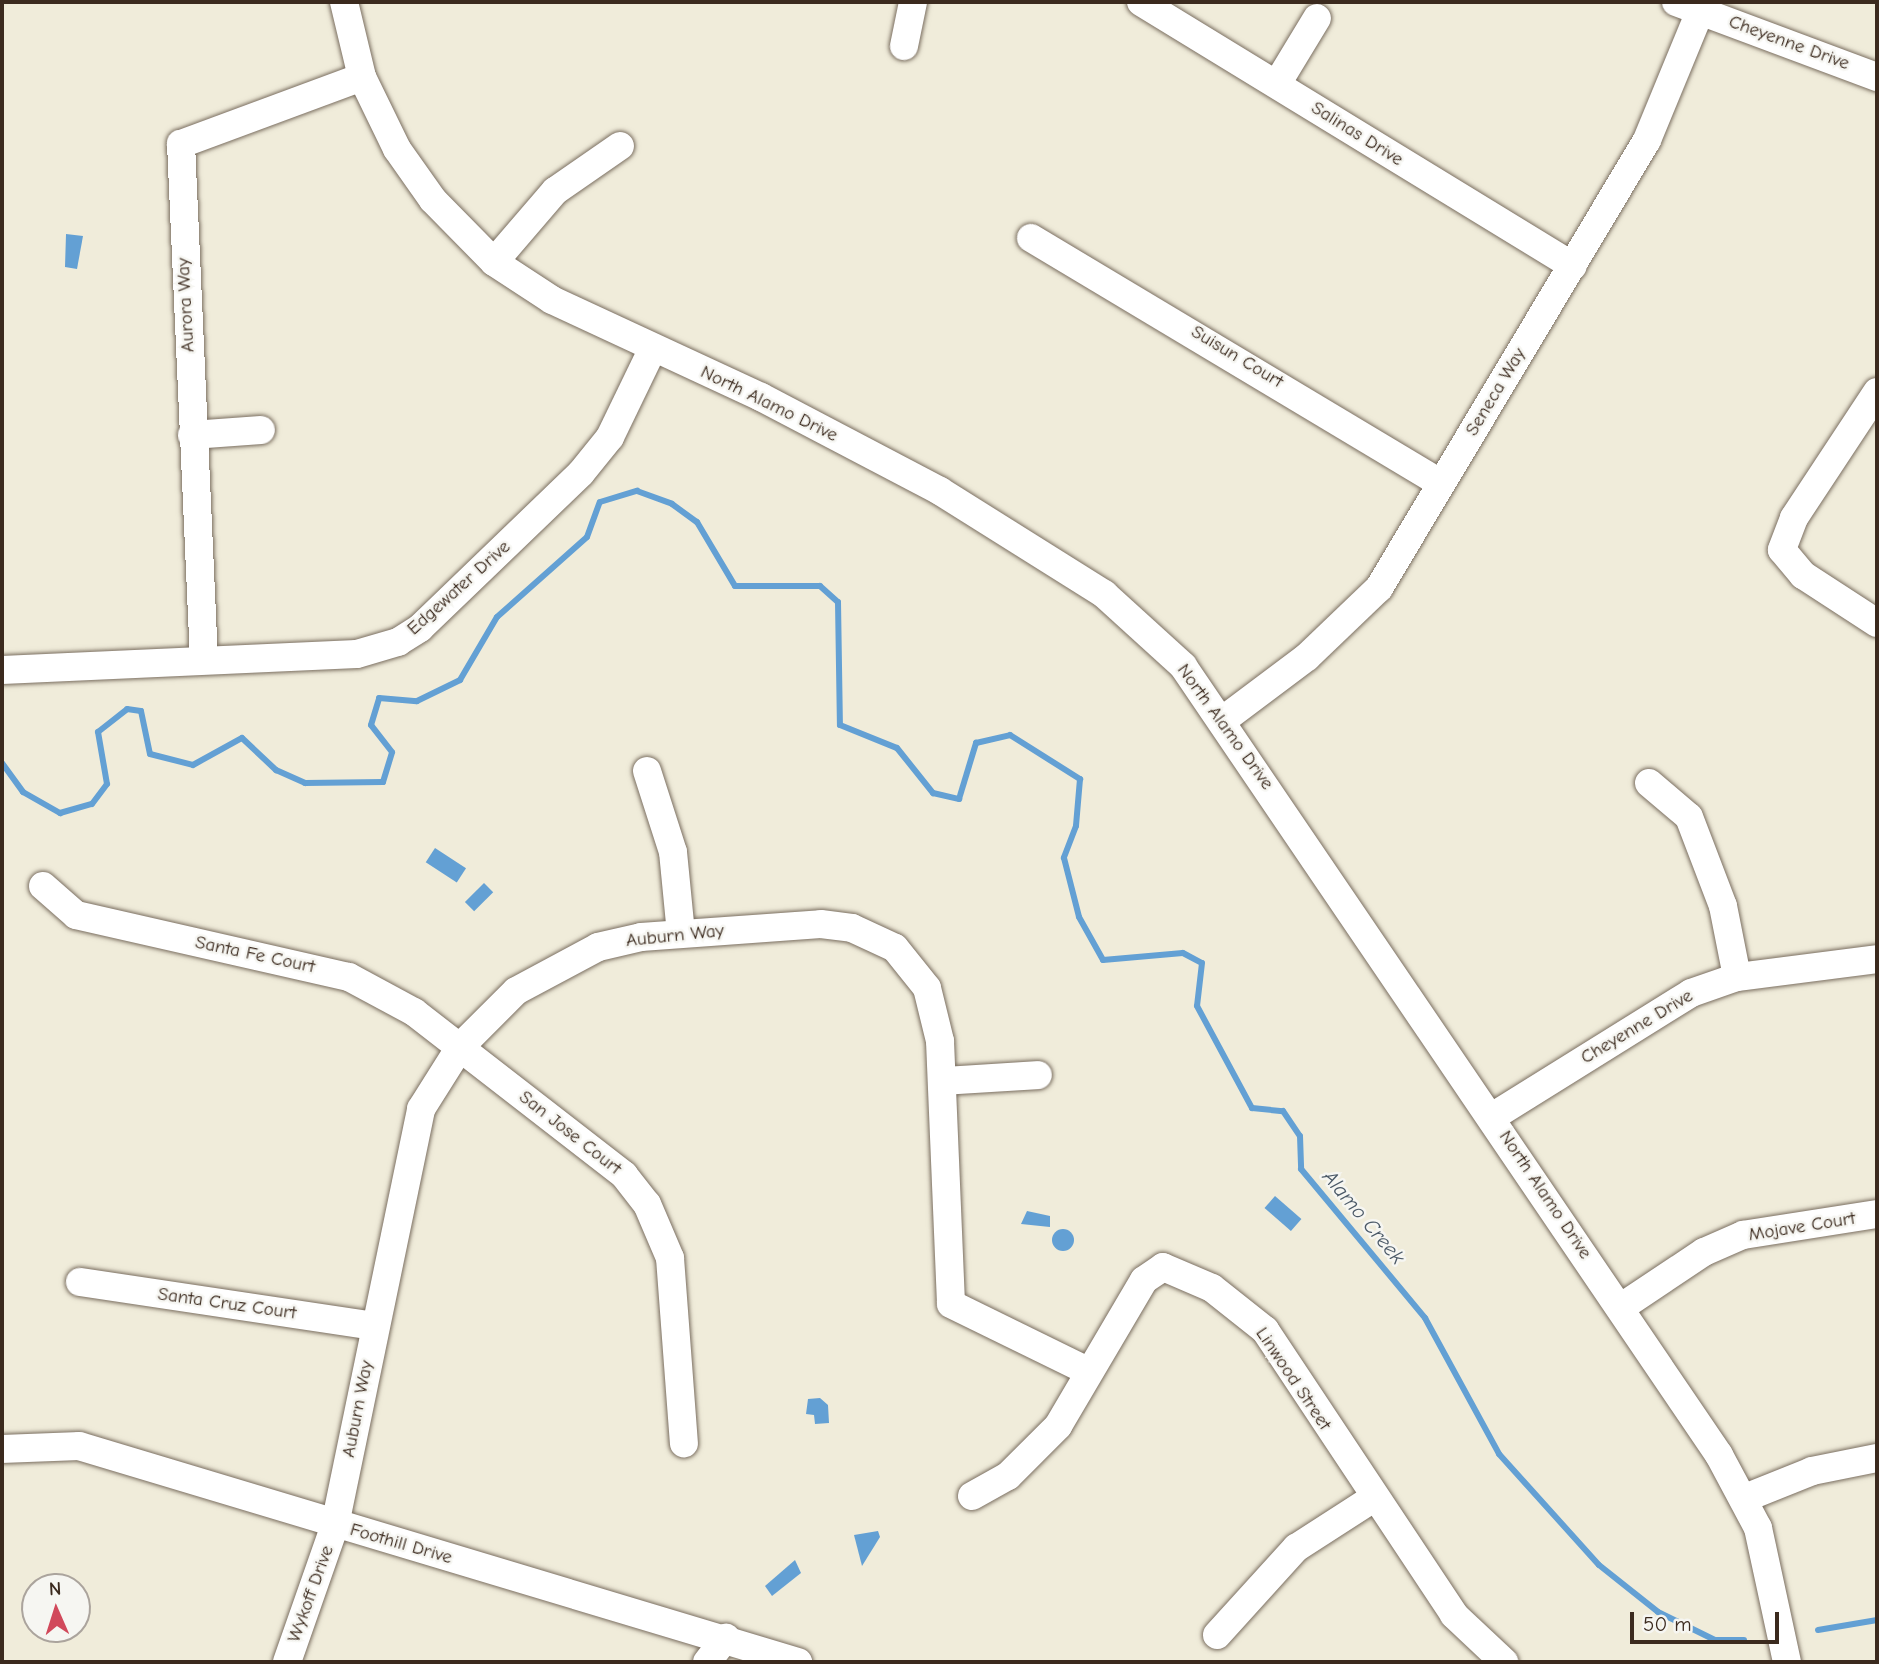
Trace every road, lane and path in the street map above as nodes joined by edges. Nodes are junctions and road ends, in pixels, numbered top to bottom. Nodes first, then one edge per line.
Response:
1 (344, 2) edge
2 (913, 2) edge
3 (1142, 2) edge
4 (1694, 5) edge
5 (1317, 18) dead end
6 (904, 46) dead end
7 (362, 77) junction
8 (1877, 77) edge
9 (1278, 84) junction
10 (620, 146) dead end
11 (1031, 238) dead end
12 (494, 262) junction
13 (1573, 266) junction
14 (653, 348) junction
15 (1877, 391) edge
16 (261, 430) dead end
17 (192, 435) junction
18 (1440, 483) junction
19 (1877, 623) edge
20 (204, 660) junction
21 (2, 670) edge
22 (1223, 720) junction
23 (647, 771) dead end
24 (1649, 783) dead end
25 (43, 886) dead end
26 (681, 933) junction
27 (1877, 959) edge
28 (1737, 977) junction
29 (460, 1047) junction
30 (1038, 1076) dead end
31 (943, 1081) junction
32 (1492, 1117) junction
33 (1877, 1214) edge
34 (80, 1282) dead end
35 (1620, 1308) junction
36 (374, 1326) junction
37 (1088, 1371) junction
38 (684, 1443) dead end
39 (2, 1449) edge
40 (1877, 1458) edge
41 (972, 1496) dead end
42 (1745, 1498) junction
43 (1372, 1499) junction
44 (335, 1525) junction
45 (1217, 1635) dead end
46 (726, 1638) junction
47 (287, 1662) edge
48 (707, 1662) edge
49 (797, 1662) edge
50 (1504, 1662) edge
51 (1787, 1662) edge

1 - 7 street, North Alamo Drive
2 - 6 street
3 - 9 street, Salinas Drive
4 - 8 street, Cheyenne Drive
4 - 13 street, Seneca Way
5 - 9 street
7 - 12 street, North Alamo Drive
7 - 17 street, Aurora Way
9 - 13 street, Salinas Drive
10 - 12 street
11 - 18 street, Suisun Court
12 - 14 street, North Alamo Drive
13 - 18 street, Seneca Way
14 - 20 street, Edgewater Drive
14 - 22 street, North Alamo Drive
15 - 19 street
16 - 17 street
17 - 20 street, Aurora Way
18 - 22 street, Seneca Way
20 - 21 street, Edgewater Drive
22 - 32 street, North Alamo Drive
23 - 26 street
24 - 28 street
25 - 29 street, Santa Fe Court
26 - 29 street, Auburn Way
26 - 31 street, Auburn Way
27 - 28 street, Cheyenne Drive
28 - 32 street, Cheyenne Drive
29 - 36 street, Auburn Way
29 - 38 street, San Jose Court
30 - 31 street
31 - 37 street, Auburn Way
32 - 35 street, North Alamo Drive
33 - 35 street, Mojave Court
34 - 36 street, Santa Cruz Court
35 - 42 street, North Alamo Drive
36 - 44 street, Auburn Way
37 - 41 street, Linwood Street
37 - 43 street, Linwood Street
39 - 44 street, Foothill Drive
40 - 42 street
42 - 51 street, North Alamo Drive
43 - 45 street
43 - 50 street, Linwood Street
44 - 46 street, Foothill Drive
44 - 47 street, Wykoff Drive
46 - 48 street
46 - 49 street, Foothill Drive

